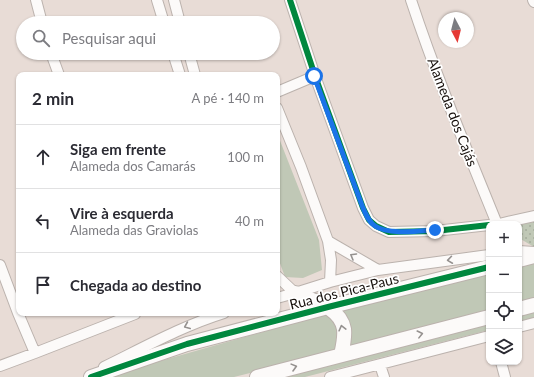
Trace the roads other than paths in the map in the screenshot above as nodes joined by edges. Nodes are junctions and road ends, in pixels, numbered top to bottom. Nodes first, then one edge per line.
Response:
1 (36, 0) edge
2 (157, 0) edge
3 (174, 0) edge
4 (290, 0) edge
5 (411, 0) edge
6 (40, 16) edge
7 (162, 16) edge
8 (178, 16) edge
9 (53, 60) edge
10 (175, 60) edge
11 (191, 60) edge
12 (57, 72) edge
13 (179, 72) edge
14 (194, 72) edge
15 (314, 76) junction
16 (280, 91) edge
17 (280, 116) edge
18 (534, 216) edge
19 (497, 221) edge
20 (512, 221) edge
21 (486, 225) edge
22 (328, 240) junction
23 (522, 251) edge
24 (534, 252) edge
25 (486, 255) edge
26 (534, 256) edge
27 (522, 259) edge
28 (0, 265) edge
29 (486, 268) edge
30 (378, 270) junction
31 (280, 279) edge
32 (330, 282) junction
33 (295, 293) junction
34 (280, 297) edge
35 (534, 305) edge
36 (328, 307) junction
37 (16, 308) edge
38 (522, 308) edge
39 (19, 316) edge
40 (130, 316) edge
41 (215, 316) edge
42 (486, 318) edge
43 (534, 323) edge
44 (522, 327) edge
45 (486, 337) edge
46 (35, 354) junction
47 (341, 355) junction
48 (380, 365) junction
49 (502, 365) edge
50 (0, 366) edge
51 (89, 377) edge
52 (257, 377) edge
53 (330, 377) edge
54 (384, 377) edge
55 (505, 377) edge

1 - 6 street
2 - 7 street
3 - 8 street
4 - 15 street
5 - 19 street, Alameda dos Cajás
9 - 12 street
10 - 13 street
11 - 14 street
15 - 16 street
15 - 21 street
17 - 22 street
18 - 20 street
30 -> 22 street
22 - 32 street
23 - 24 street
25 -> 30 street, Rua dos Pica-Paus
26 - 27 street
28 - 37 street
29 - 36 street, Rua dos Pica-Paus
30 - 32 street, Rua dos Pica-Paus
31 - 33 street
32 - 33 street, Rua dos Pica-Paus
33 - 34 street, Rua dos Pica-Paus
33 - 36 street
35 - 38 street
47 -> 36 street
36 - 51 street, Rua dos Pica-Paus
39 - 46 street
40 - 46 street
41 -> 51 street, Rua dos Pica-Paus
47 -> 42 street
43 - 44 street
45 - 48 street
46 - 50 street
52 -> 47 street
48 - 53 street
48 - 54 street
49 - 55 street

